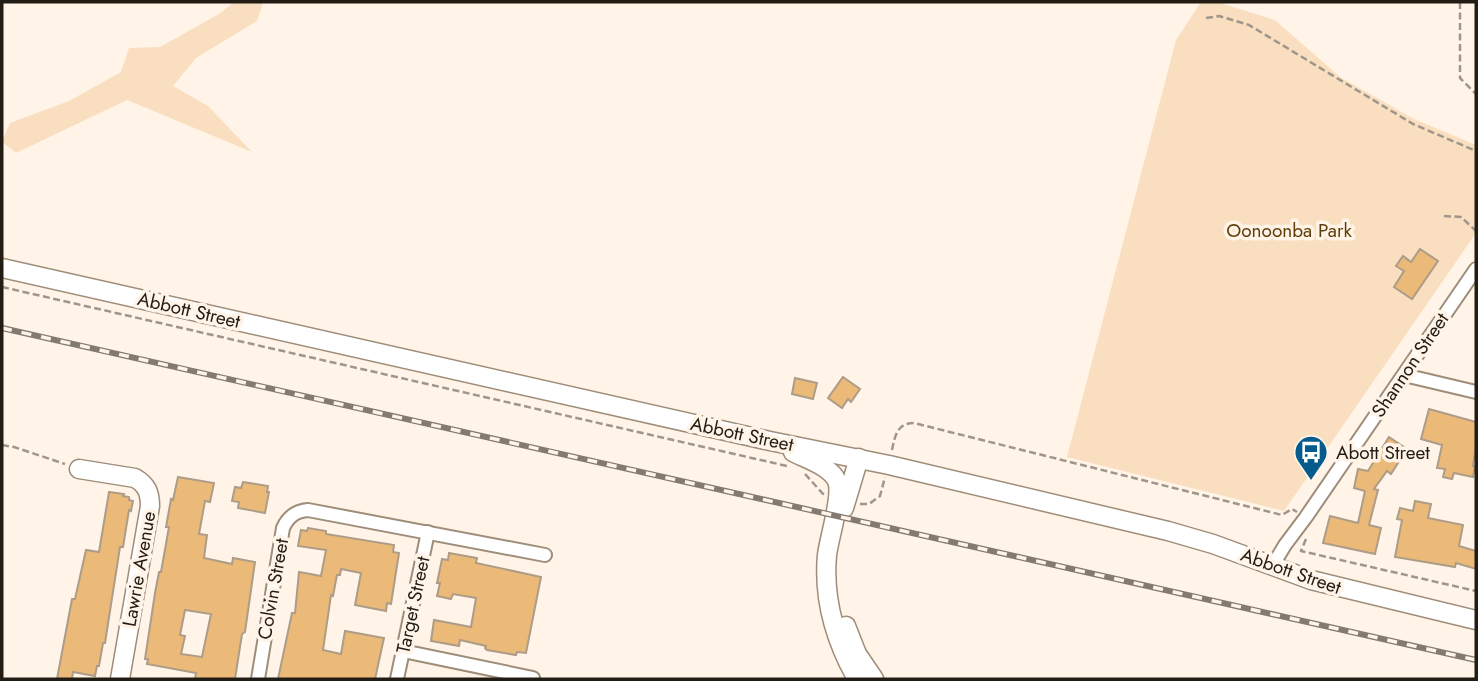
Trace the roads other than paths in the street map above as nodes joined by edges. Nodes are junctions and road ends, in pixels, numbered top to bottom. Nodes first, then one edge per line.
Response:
1 (2, 268) edge
2 (1476, 269) edge
3 (1404, 375) junction
4 (1476, 392) edge
5 (770, 441) junction
6 (859, 458) junction
7 (79, 469) road end
8 (842, 500) junction
9 (428, 531) junction
10 (545, 555) dead end
11 (1273, 565) junction
12 (1476, 620) edge
13 (403, 651) junction
14 (533, 678) edge
15 (120, 679) edge
16 (258, 679) edge
17 (397, 679) edge
18 (857, 679) edge
19 (874, 679) edge

1 - 5 main road, Abbott Street
2 - 3 street, Shannon Street
3 - 4 street
3 - 11 street, Shannon Street
5 - 6 main road, Abbott Street
5 - 8 main road
6 - 8 main road
6 - 11 main road, Abbott Street
7 - 15 main road, Lawrie Avenue
8 - 18 main road
8 - 19 main road
9 - 10 street, Colvin Street
9 - 13 street, Target Street
9 - 16 street, Colvin Street
11 - 12 main road, Abbott Street
13 - 14 street
13 - 17 street, Target Street

